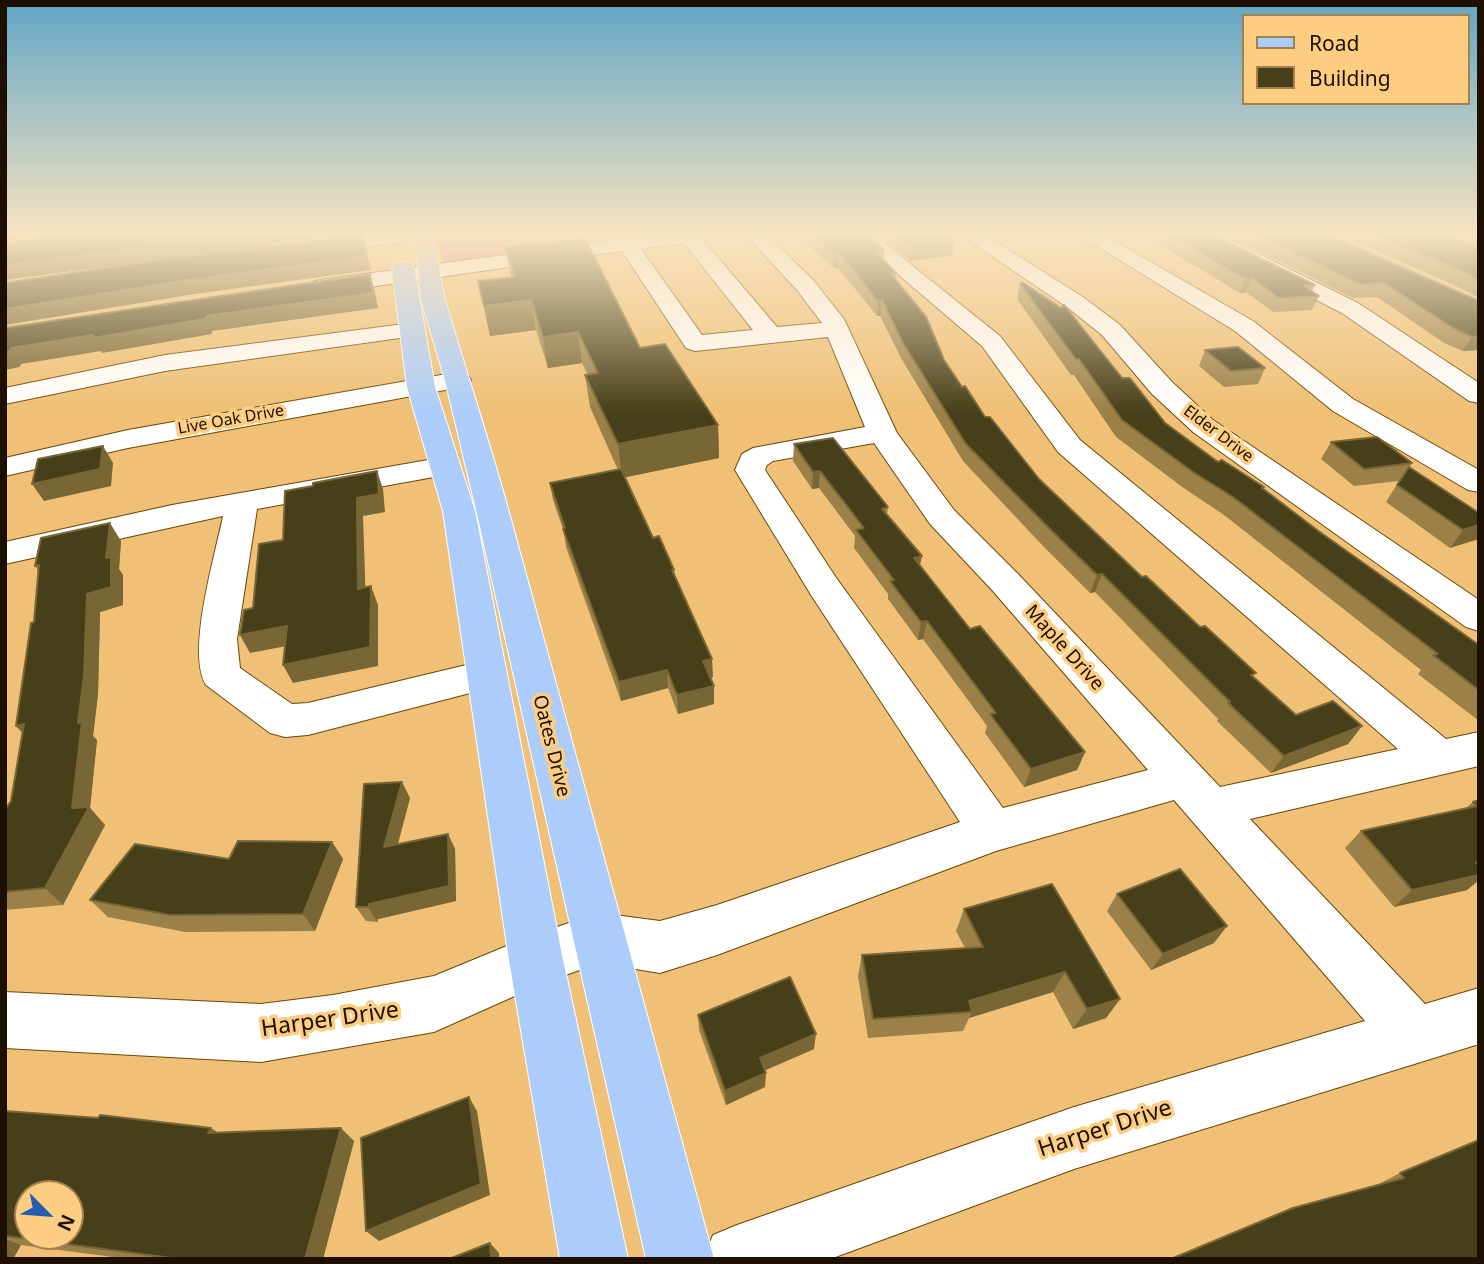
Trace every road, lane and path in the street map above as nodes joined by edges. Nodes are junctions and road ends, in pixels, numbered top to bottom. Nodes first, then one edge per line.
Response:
1 (410, 294) edge
2 (430, 294) edge
3 (661, 294) edge
4 (738, 294) edge
5 (812, 294) edge
6 (934, 294) edge
7 (1063, 294) edge
8 (1189, 294) edge
9 (1322, 294) edge
10 (412, 330) junction
11 (836, 330) junction
12 (771, 336) junction
13 (440, 383) junction
14 (1479, 395) edge
15 (5, 396) edge
16 (882, 433) junction
17 (445, 466) junction
18 (5, 467) edge
19 (1479, 483) edge
20 (242, 502) junction
21 (5, 553) edge
22 (1479, 618) edge
23 (487, 675) junction
24 (1459, 754) edge
25 (1197, 794) junction
26 (993, 831) junction
27 (599, 938) junction
28 (536, 960) junction
29 (1479, 1016) edge
30 (5, 1020) edge
31 (1414, 1034) junction
32 (594, 1259) edge
33 (680, 1259) edge
34 (737, 1259) edge

1 - 10 main road, Oates Drive
2 - 13 main road, Oates Drive
3 - 12 street
4 - 12 street
5 - 11 street, Maple Drive
6 - 24 street
7 - 22 street, Elder Drive
8 - 19 street
9 - 14 street
10 - 13 main road, Oates Drive
10 - 15 street
11 - 12 street
11 - 16 street, Maple Drive
13 - 17 main road, Oates Drive
13 - 18 street, Live Oak Drive
13 - 27 main road, Oates Drive
16 - 25 street, Maple Drive
16 - 26 street
17 - 20 street
17 - 23 main road, Oates Drive
20 - 21 street
20 - 23 street
23 - 28 main road, Oates Drive
24 - 25 street
25 - 26 street
25 - 31 street, Maple Drive
26 - 27 street
27 - 28 street, Harper Drive
27 - 33 main road, Oates Drive
28 - 30 street, Harper Drive
28 - 32 main road, Oates Drive
29 - 31 street, Harper Drive
31 - 34 street, Harper Drive

